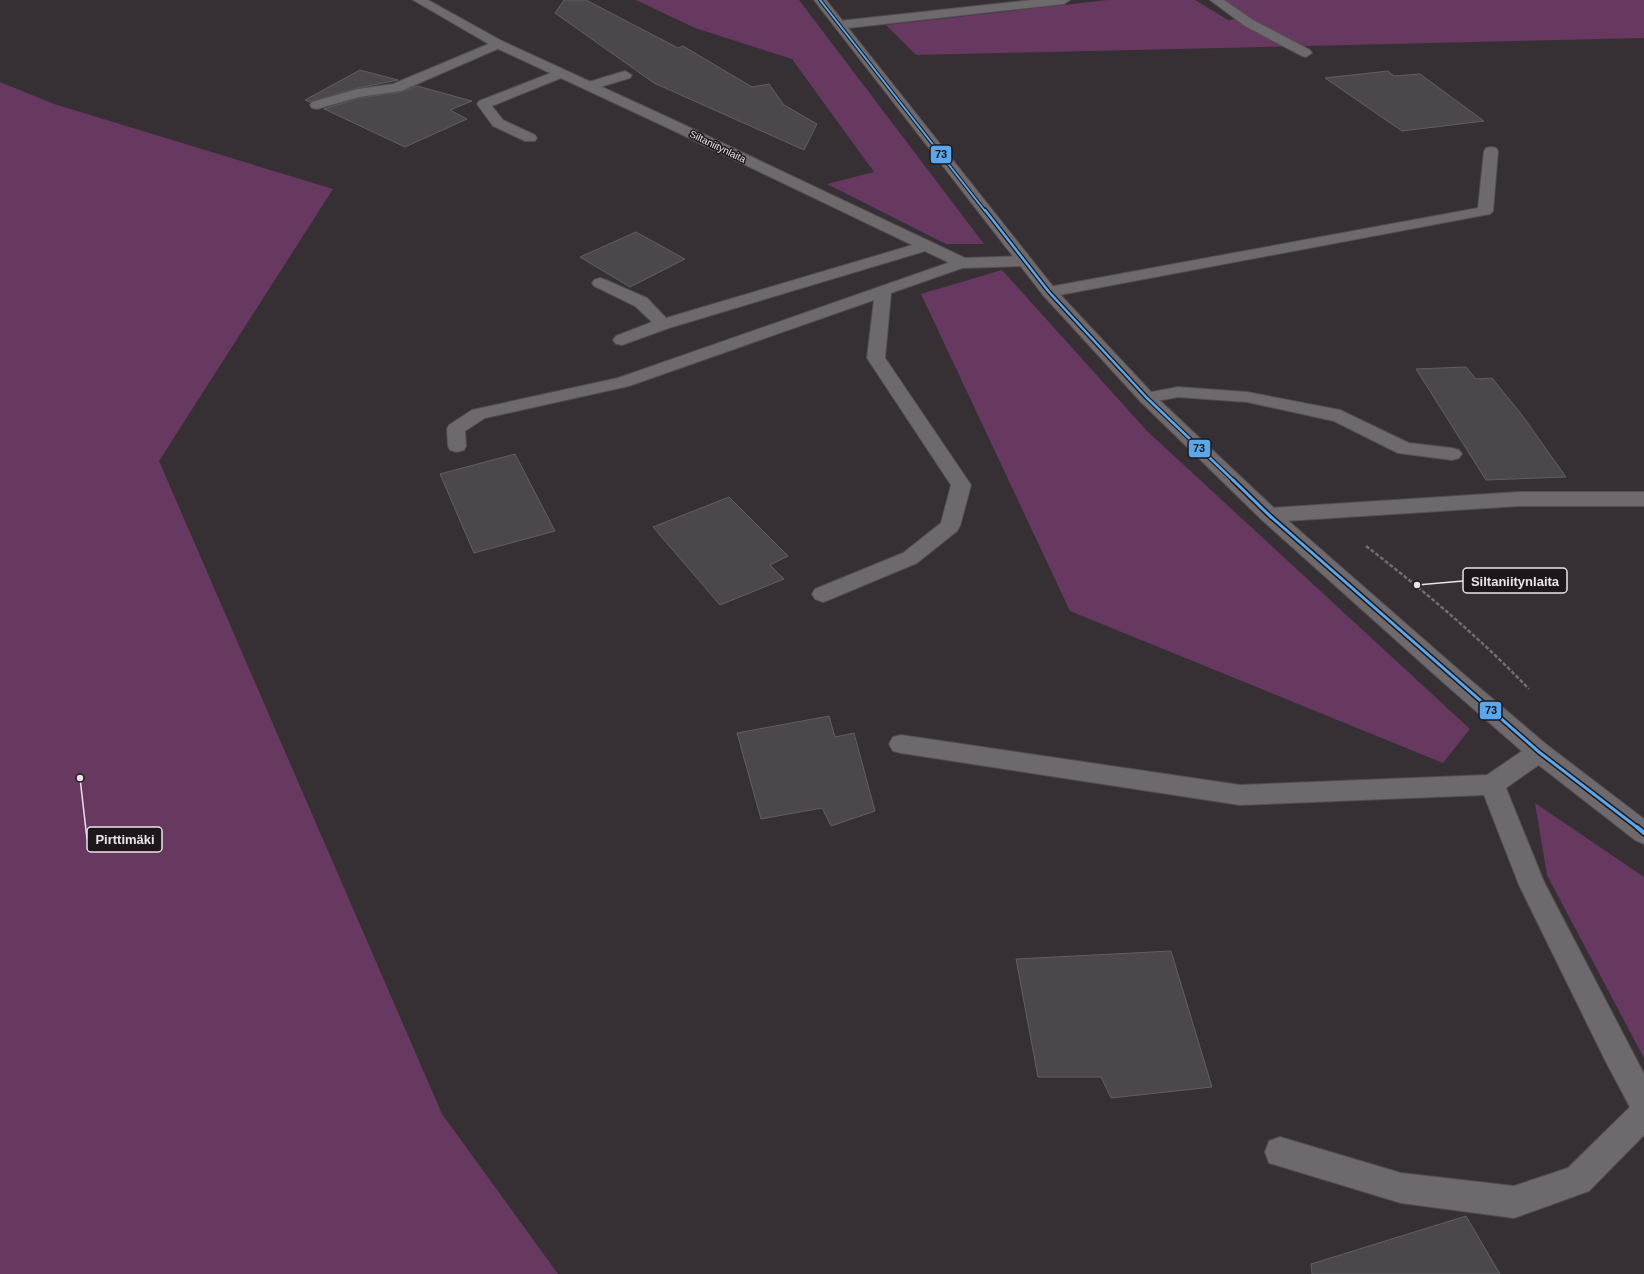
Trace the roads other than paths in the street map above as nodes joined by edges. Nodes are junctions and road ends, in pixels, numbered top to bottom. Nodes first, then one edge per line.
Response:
1 (419, 0) edge
2 (820, 0) edge
3 (1064, 0) edge
4 (1216, 0) edge
5 (839, 25) junction
6 (498, 44) junction
7 (1306, 53) dead end
8 (561, 73) junction
9 (625, 75) dead end
10 (590, 86) junction
11 (317, 105) dead end
12 (530, 138) dead end
13 (1490, 151) dead end
14 (926, 246) junction
15 (1024, 261) junction
16 (962, 263) junction
17 (600, 283) dead end
18 (883, 291) junction
19 (1049, 292) junction
20 (663, 324) junction
21 (622, 340) dead end
22 (1147, 398) junction
23 (457, 446) dead end
24 (1452, 454) dead end
25 (1644, 499) edge
26 (1268, 515) junction
27 (823, 594) dead end
28 (901, 744) dead end
29 (1539, 752) junction
30 (1492, 785) junction
31 (1644, 833) edge
32 (1644, 1103) edge
33 (1644, 1114) edge
34 (1280, 1152) dead end

1 - 6 street, Siltaniitynlaita
2 - 5 street
3 - 5 street
4 - 7 street
5 - 15 street
6 - 8 street, Siltaniitynlaita
6 - 11 street
8 - 10 street, Siltaniitynlaita
8 - 12 street
9 - 10 street
10 - 14 street, Siltaniitynlaita
13 - 19 street
14 - 16 street, Siltaniitynlaita
14 - 20 street
15 - 16 street, Siltaniitynlaita
15 - 19 street
16 - 18 street
17 - 20 street
18 - 23 street
18 - 27 street
19 - 22 street
20 - 21 street
22 - 24 street
22 - 26 street
25 - 26 street
26 - 29 street
28 - 30 street
29 - 30 street
29 - 31 street
30 - 32 street
33 - 34 street

